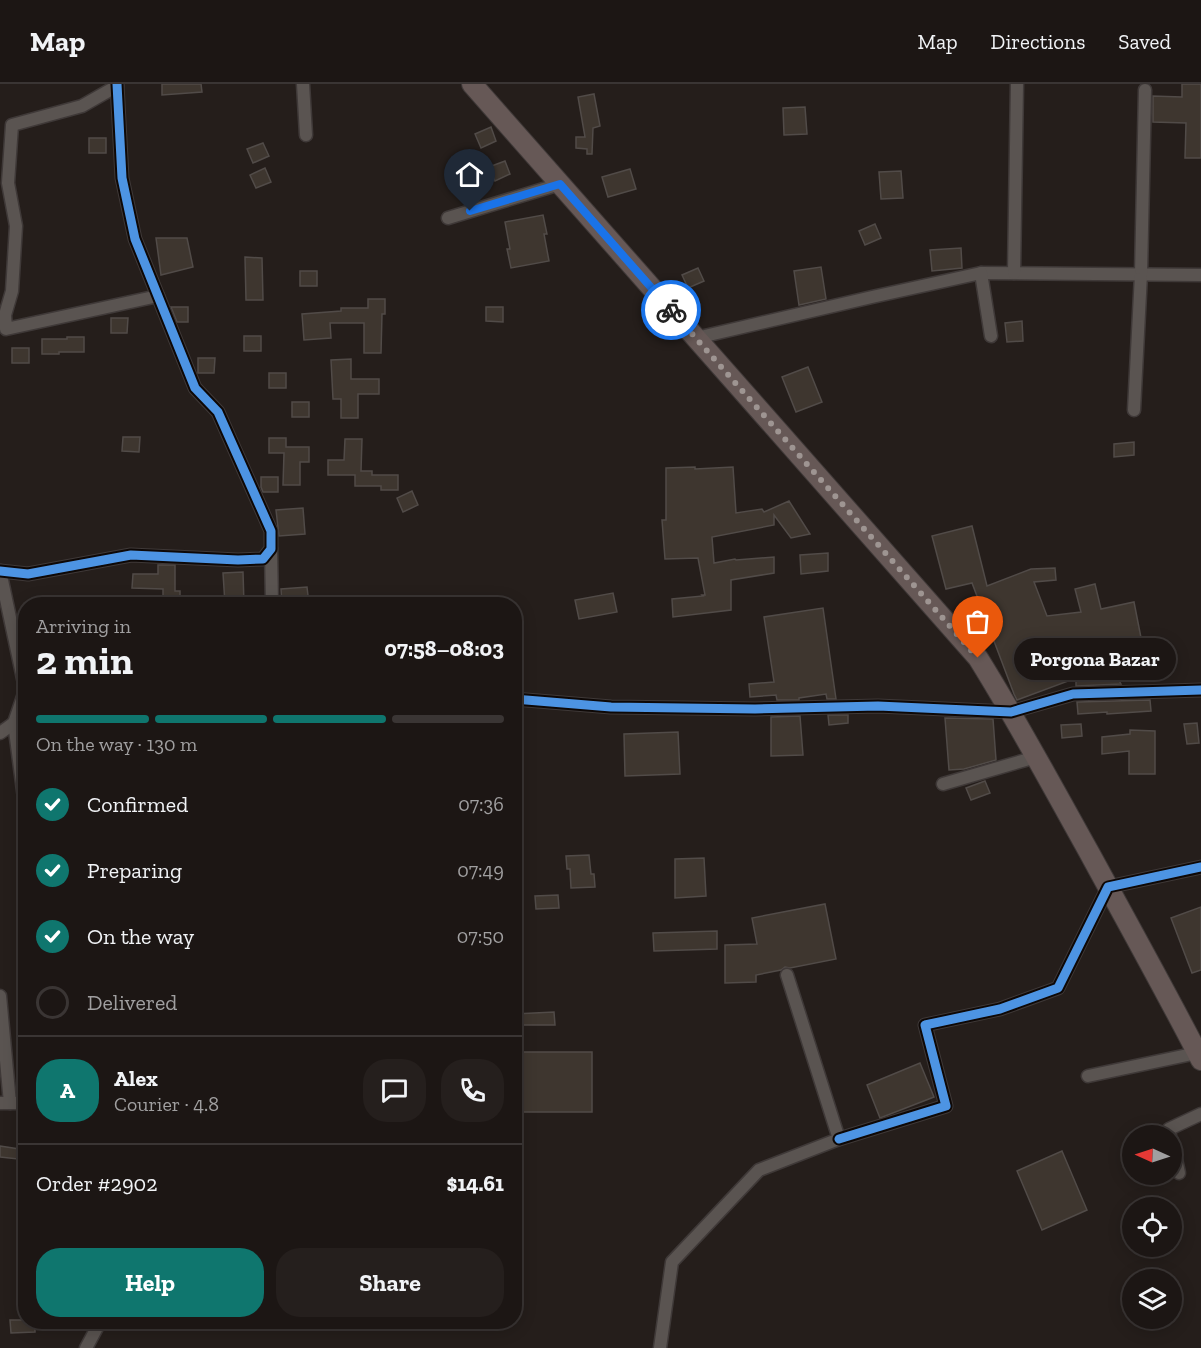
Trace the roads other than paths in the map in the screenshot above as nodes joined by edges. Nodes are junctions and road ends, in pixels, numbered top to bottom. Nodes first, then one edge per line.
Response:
1 (303, 84) edge
2 (472, 84) edge
3 (1017, 84) edge
4 (117, 85) edge
5 (1145, 90) dead end
6 (306, 135) dead end
7 (560, 184) junction
8 (447, 218) dead end
9 (981, 273) junction
10 (1014, 273) junction
11 (1141, 274) junction
12 (1201, 275) edge
13 (158, 296) junction
14 (991, 336) dead end
15 (696, 338) junction
16 (1134, 410) dead end
17 (271, 549) junction
18 (0, 571) edge
19 (272, 597) edge
20 (18, 655) edge
21 (1201, 690) edge
22 (522, 700) edge
23 (18, 710) edge
24 (1011, 712) junction
25 (14, 723) junction
26 (0, 733) edge
27 (18, 753) edge
28 (1036, 757) junction
29 (943, 784) dead end
30 (1201, 867) edge
31 (1108, 887) junction
32 (787, 975) dead end
33 (0, 996) edge
34 (1199, 1056) edge
35 (1088, 1076) dead end
36 (5, 1103) edge
37 (1201, 1114) edge
38 (1178, 1125) edge
39 (839, 1139) junction
40 (96, 1329) edge
41 (86, 1348) edge
42 (660, 1348) edge

1 - 6 street
2 - 7 highway
3 - 10 street
4 - 13 street
4 - 13 street
5 - 11 street
7 - 8 street
7 - 15 highway
9 - 10 street
9 - 14 street
9 - 15 street
10 - 11 street
11 - 12 street
11 - 16 street
13 - 17 street
15 - 24 highway
17 - 18 street
17 - 19 street
18 - 20 street
21 - 24 street
22 - 24 street
23 - 25 street
24 - 28 highway
25 - 26 street
25 - 27 street
28 - 29 street
28 - 31 highway
30 - 31 street
31 - 34 highway
31 - 39 street
32 - 39 street
33 - 36 street
34 - 35 street
37 - 38 street
39 - 42 street
40 - 41 street

